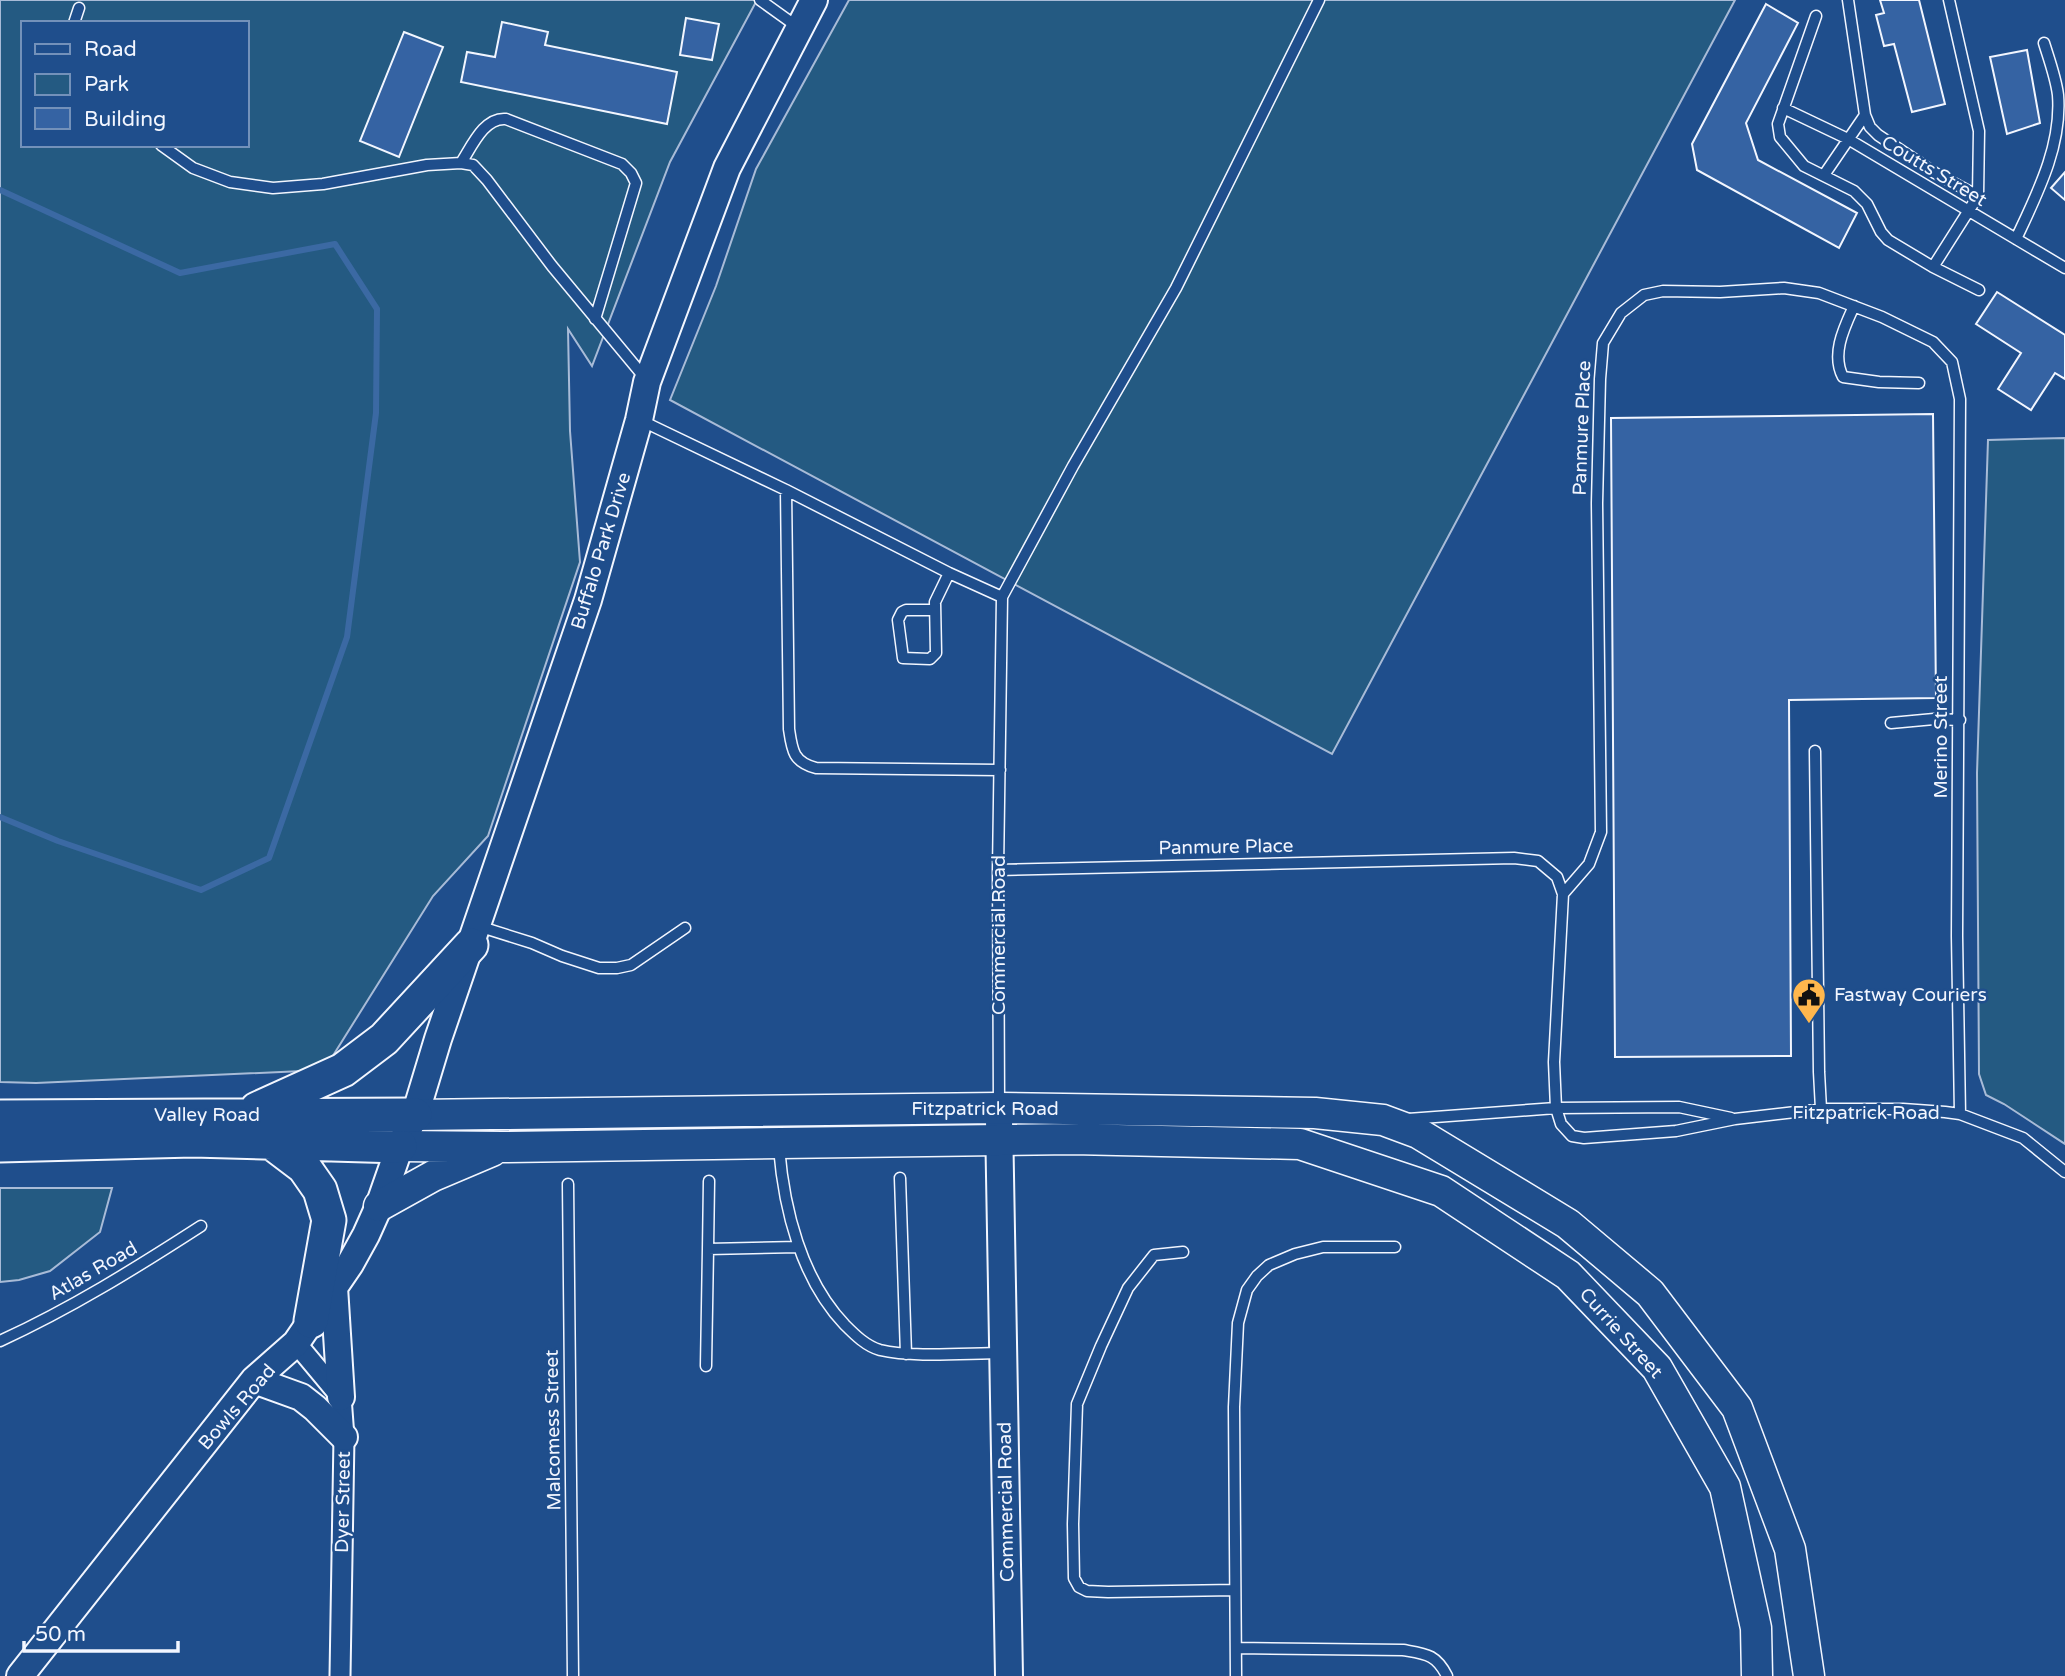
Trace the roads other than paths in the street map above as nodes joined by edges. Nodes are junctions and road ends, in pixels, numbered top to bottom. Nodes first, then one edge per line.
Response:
1 (760, 0) edge
2 (814, 0) edge
3 (1320, 0) edge
4 (1848, 0) edge
5 (1949, 0) edge
6 (79, 8) dead end
7 (1816, 16) dead end
8 (75, 21) edge
9 (800, 28) junction
10 (2044, 43) dead end
11 (1783, 108) junction
12 (1864, 115) junction
13 (1848, 139) junction
14 (164, 147) edge
15 (461, 163) junction
16 (1824, 175) junction
17 (1978, 196) junction
18 (1968, 212) junction
19 (2017, 239) junction
20 (1933, 267) junction
21 (2065, 268) edge
22 (1979, 290) dead end
23 (1854, 306) junction
24 (595, 319) junction
25 (1952, 362) joint
26 (647, 382) junction
27 (1919, 383) dead end
28 (639, 420) junction
29 (786, 490) junction
30 (949, 573) junction
31 (1002, 597) junction
32 (935, 610) junction
33 (1960, 720) junction
34 (1891, 723) dead end
35 (1815, 751) dead end
36 (1000, 770) junction
37 (998, 870) junction
38 (1563, 894) junction
39 (685, 929) dead end
40 (475, 935) junction
41 (999, 1108) junction
42 (1556, 1108) junction
43 (1821, 1110) junction
44 (1960, 1114) junction
45 (242, 1115) junction
46 (415, 1115) junction
47 (0, 1117) edge
48 (1735, 1119) junction
49 (1383, 1121) junction
50 (999, 1140) junction
51 (271, 1142) junction
52 (779, 1143) junction
53 (1300, 1144) joint
54 (0, 1145) edge
55 (400, 1146) junction
56 (502, 1147) junction
57 (2065, 1172) edge
58 (900, 1178) dead end
59 (709, 1181) dead end
60 (568, 1184) dead end
61 (379, 1206) junction
62 (201, 1226) dead end
63 (798, 1247) junction
64 (1395, 1247) dead end
65 (708, 1249) junction
66 (1183, 1252) dead end
67 (334, 1287) junction
68 (304, 1332) junction
69 (0, 1341) edge
70 (906, 1353) junction
71 (1003, 1353) junction
72 (706, 1366) dead end
73 (254, 1380) junction
74 (341, 1397) junction
75 (344, 1437) junction
76 (1235, 1590) junction
77 (1236, 1648) junction
78 (20, 1676) edge
79 (340, 1676) edge
80 (573, 1676) edge
81 (1009, 1676) edge
82 (1236, 1676) edge
83 (1447, 1676) edge
84 (1757, 1676) edge
85 (1809, 1676) edge

1 - 9 lane
2 - 9 street, Buffalo Park Drive
3 - 31 lane
4 - 12 lane
5 - 17 lane
6 - 8 lane
7 - 11 lane
9 - 26 street, Buffalo Park Drive
10 - 19 lane
11 - 13 lane, Coutts Street
11 - 16 lane
12 - 13 lane
12 - 17 lane
13 - 16 lane
13 - 18 lane, Coutts Street
14 - 15 lane
15 - 24 lane
15 - 24 lane
16 - 20 lane
17 - 18 lane
18 - 19 lane, Coutts Street
18 - 20 lane
19 - 21 lane, Coutts Street
20 - 22 lane
23 - 25 lane, Panmure Place
23 - 27 lane
23 - 38 lane, Panmure Place
24 - 26 lane
25 - 33 lane, Merino Street
26 - 28 street, Buffalo Park Drive
28 - 29 lane
28 - 40 street, Buffalo Park Drive
29 - 30 lane
29 - 36 lane
30 - 31 lane
30 - 32 lane
31 - 36 lane, Commercial Road
32 - 32 lane
33 - 34 lane
33 - 44 lane, Merino Street
35 - 43 lane
36 - 37 lane, Commercial Road
37 - 38 lane, Panmure Place
37 - 41 lane, Commercial Road
38 - 42 lane
39 - 40 lane
40 - 45 highway
40 - 46 street, Buffalo Park Drive
41 - 46 main road, Fitzpatrick Road
41 - 49 main road, Fitzpatrick Road
41 - 50 street, Commercial Road
42 - 48 lane, Fitzpatrick Road
42 - 48 lane, Fitzpatrick Road
42 - 49 lane, Fitzpatrick Road
43 - 44 lane, Fitzpatrick Road
43 - 48 lane, Fitzpatrick Road
44 - 57 lane, Fitzpatrick Road
45 - 46 highway, Valley Road
45 - 47 highway, Valley Road
46 - 55 street, Bowls Road
49 - 85 main road
50 - 52 main road, Fitzpatrick Road
50 - 53 main road, Fitzpatrick Road
50 - 71 street, Commercial Road
51 - 54 highway, Valley Road
51 - 55 highway, Valley Road
51 - 68 highway
52 - 56 main road, Fitzpatrick Road
52 - 63 lane
53 - 84 main road, Currie Street
55 - 56 main road, Fitzpatrick Road
55 - 61 street, Bowls Road
56 - 61 main road
58 - 70 lane
59 - 65 lane
60 - 80 lane, Malcomess Street
61 - 67 street, Bowls Road
62 - 69 lane, Atlas Road
63 - 65 lane
63 - 70 lane
64 - 76 lane
65 - 72 lane
66 - 76 lane
67 - 68 street, Bowls Road
67 - 74 street
68 - 73 street, Bowls Road
68 - 74 street
70 - 71 lane
71 - 81 street, Commercial Road
73 - 75 street
73 - 78 street, Bowls Road
74 - 75 street, Dyer Street
75 - 79 street, Dyer Street
76 - 77 lane
77 - 82 lane
77 - 83 lane

